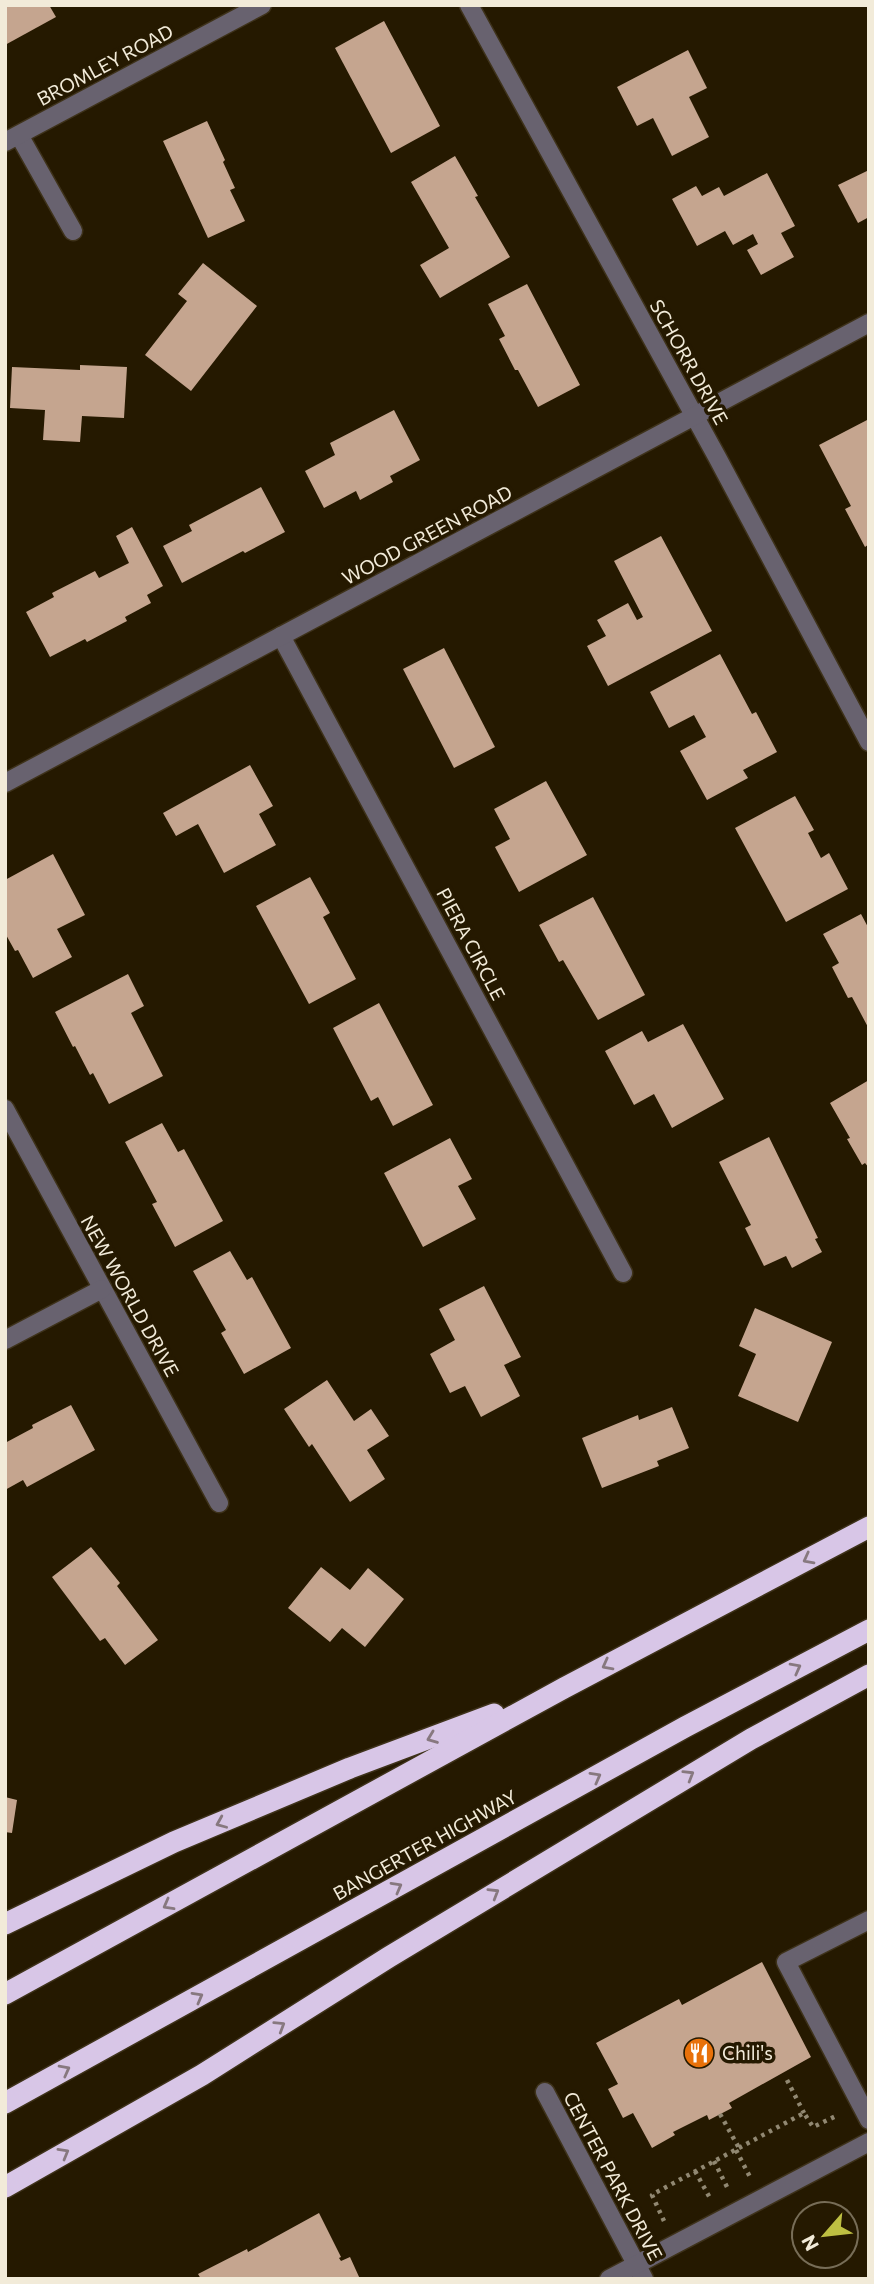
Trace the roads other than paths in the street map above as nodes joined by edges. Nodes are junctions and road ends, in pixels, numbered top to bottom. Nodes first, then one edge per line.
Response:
1 (262, 5) edge
2 (469, 5) edge
3 (12, 139) edge
4 (73, 230) dead end
5 (869, 323) edge
6 (695, 416) junction
7 (281, 636) junction
8 (869, 742) edge
9 (5, 783) edge
10 (5, 1109) edge
11 (623, 1273) dead end
12 (102, 1289) junction
13 (5, 1340) edge
14 (219, 1503) dead end
15 (869, 1527) edge
16 (869, 1630) edge
17 (869, 1675) edge
18 (564, 1688) junction
19 (869, 1920) edge
20 (5, 1924) edge
21 (5, 1994) edge
22 (545, 2092) dead end
23 (5, 2103) edge
24 (869, 2120) edge
25 (869, 2142) edge
26 (5, 2187) edge
27 (640, 2272) edge
28 (609, 2279) edge

1 - 3 street, BROMLEY ROAD
2 - 6 street, SCHORR DRIVE
3 - 4 street
5 - 6 street, WOOD GREEN ROAD
6 - 7 street, WOOD GREEN ROAD
6 - 8 street, SCHORR DRIVE
7 - 9 street, WOOD GREEN ROAD
7 - 11 street, PIERA CIRCLE
10 - 12 street, NEW WORLD DRIVE
12 - 13 street
12 - 14 street, NEW WORLD DRIVE
15 -> 18 highway
23 -> 16 highway, BANGERTER HIGHWAY
26 -> 17 highway
18 -> 20 highway
18 -> 21 highway
19 - 24 street
22 - 27 street, CENTER PARK DRIVE
25 - 27 street
27 - 28 street

